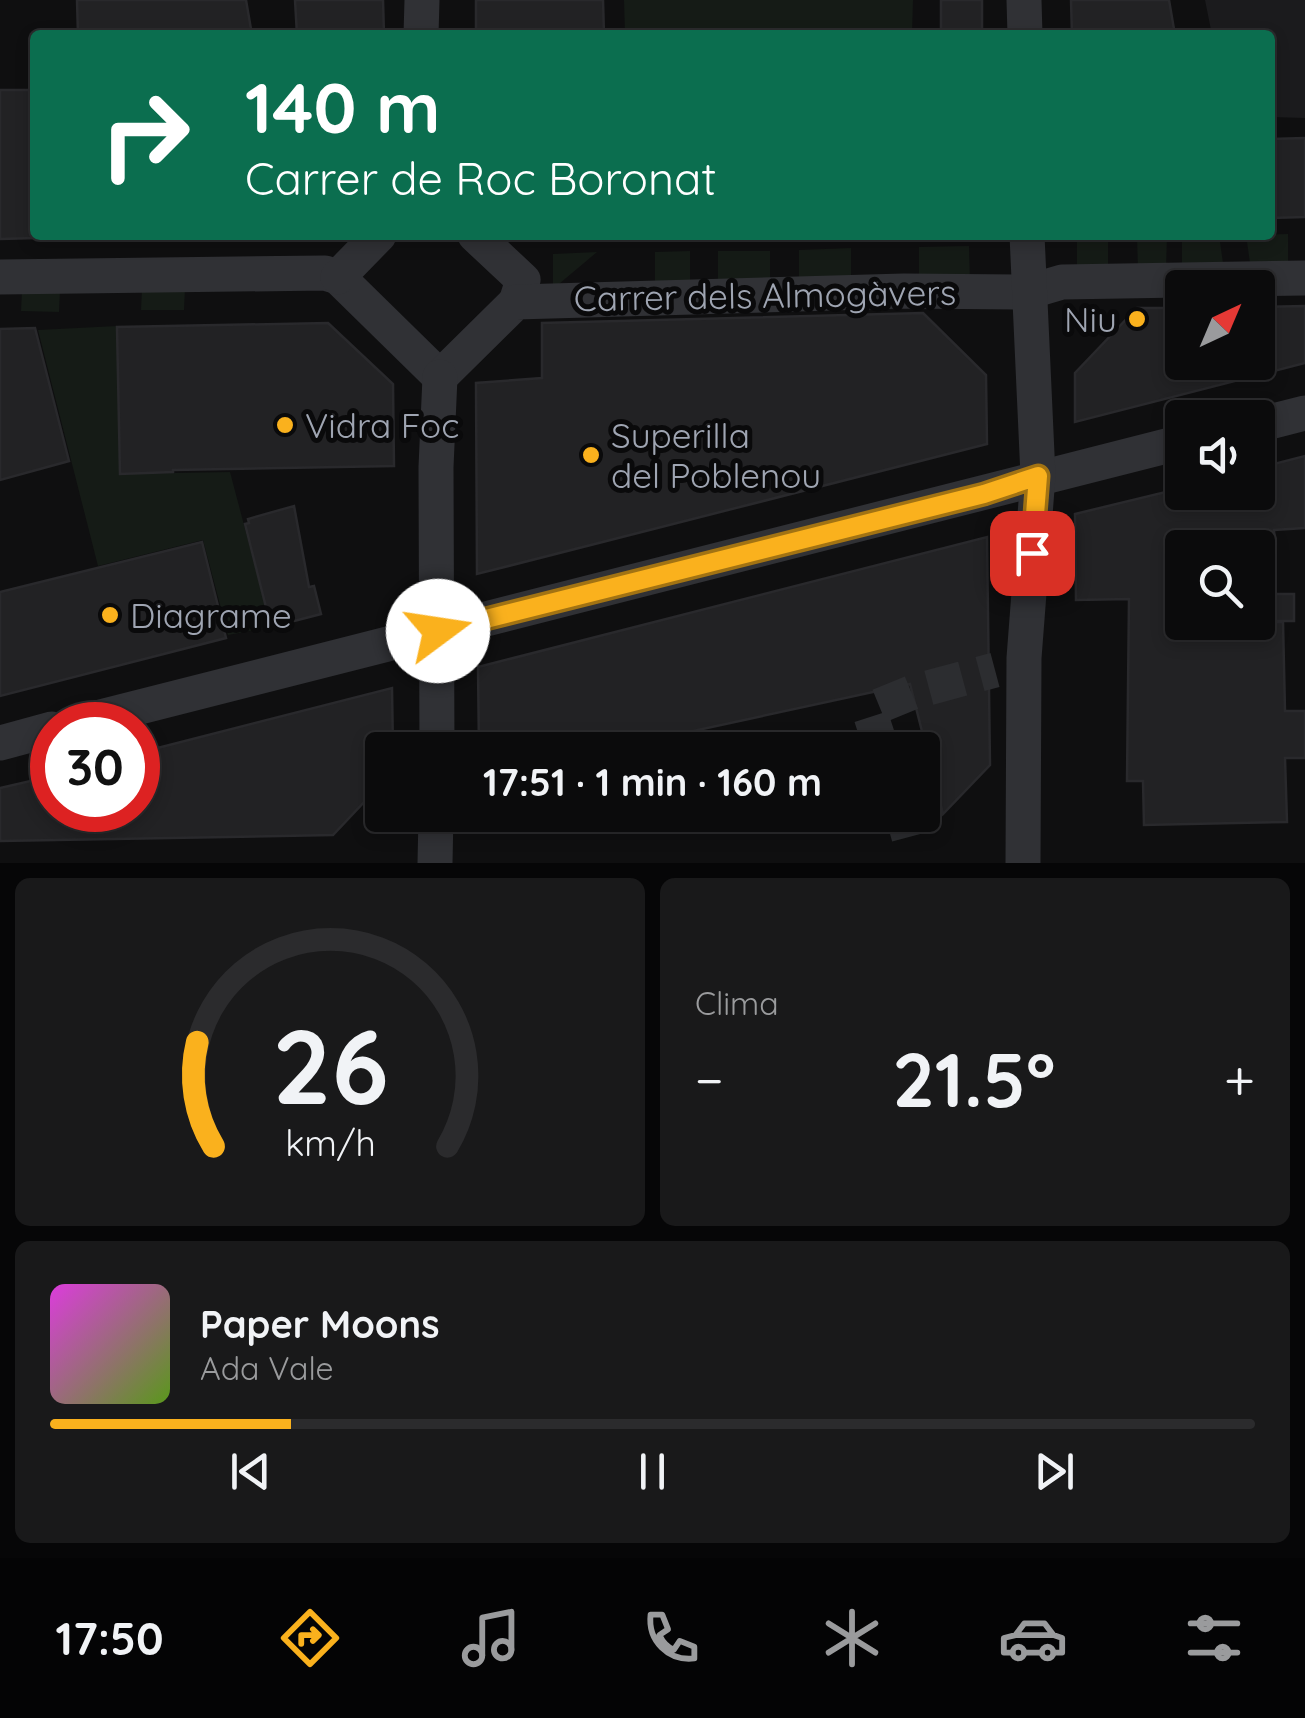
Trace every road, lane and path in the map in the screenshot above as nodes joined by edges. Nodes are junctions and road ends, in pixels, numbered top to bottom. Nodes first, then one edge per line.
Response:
1 (422, 0) edge
2 (1024, 0) edge
3 (421, 30) edge
4 (1024, 30) edge
5 (374, 240) edge
6 (481, 240) edge
7 (1026, 240) edge
8 (0, 277) edge
9 (338, 277) junction
10 (1305, 278) edge
11 (1012, 292) junction
12 (525, 301) junction
13 (440, 377) junction
14 (1305, 413) edge
15 (1275, 420) edge
16 (1165, 446) edge
17 (1038, 476) junction
18 (438, 631) junction
19 (159, 702) edge
20 (437, 732) edge
21 (30, 734) edge
22 (0, 742) edge
23 (436, 832) edge
24 (435, 863) edge
25 (1023, 863) edge

1 - 3 street
2 - 4 street
5 - 9 street
6 - 12 street
7 - 11 street
8 - 9 street
9 - 13 street
10 - 11 street, Carrer dels Almogàvers
11 - 12 street, Carrer dels Almogàvers
11 - 17 street
12 - 13 street
13 - 18 street
14 - 15 street
16 - 17 street
17 - 18 street
17 - 25 street
18 - 19 street
18 - 20 street
21 - 22 street
23 - 24 street

